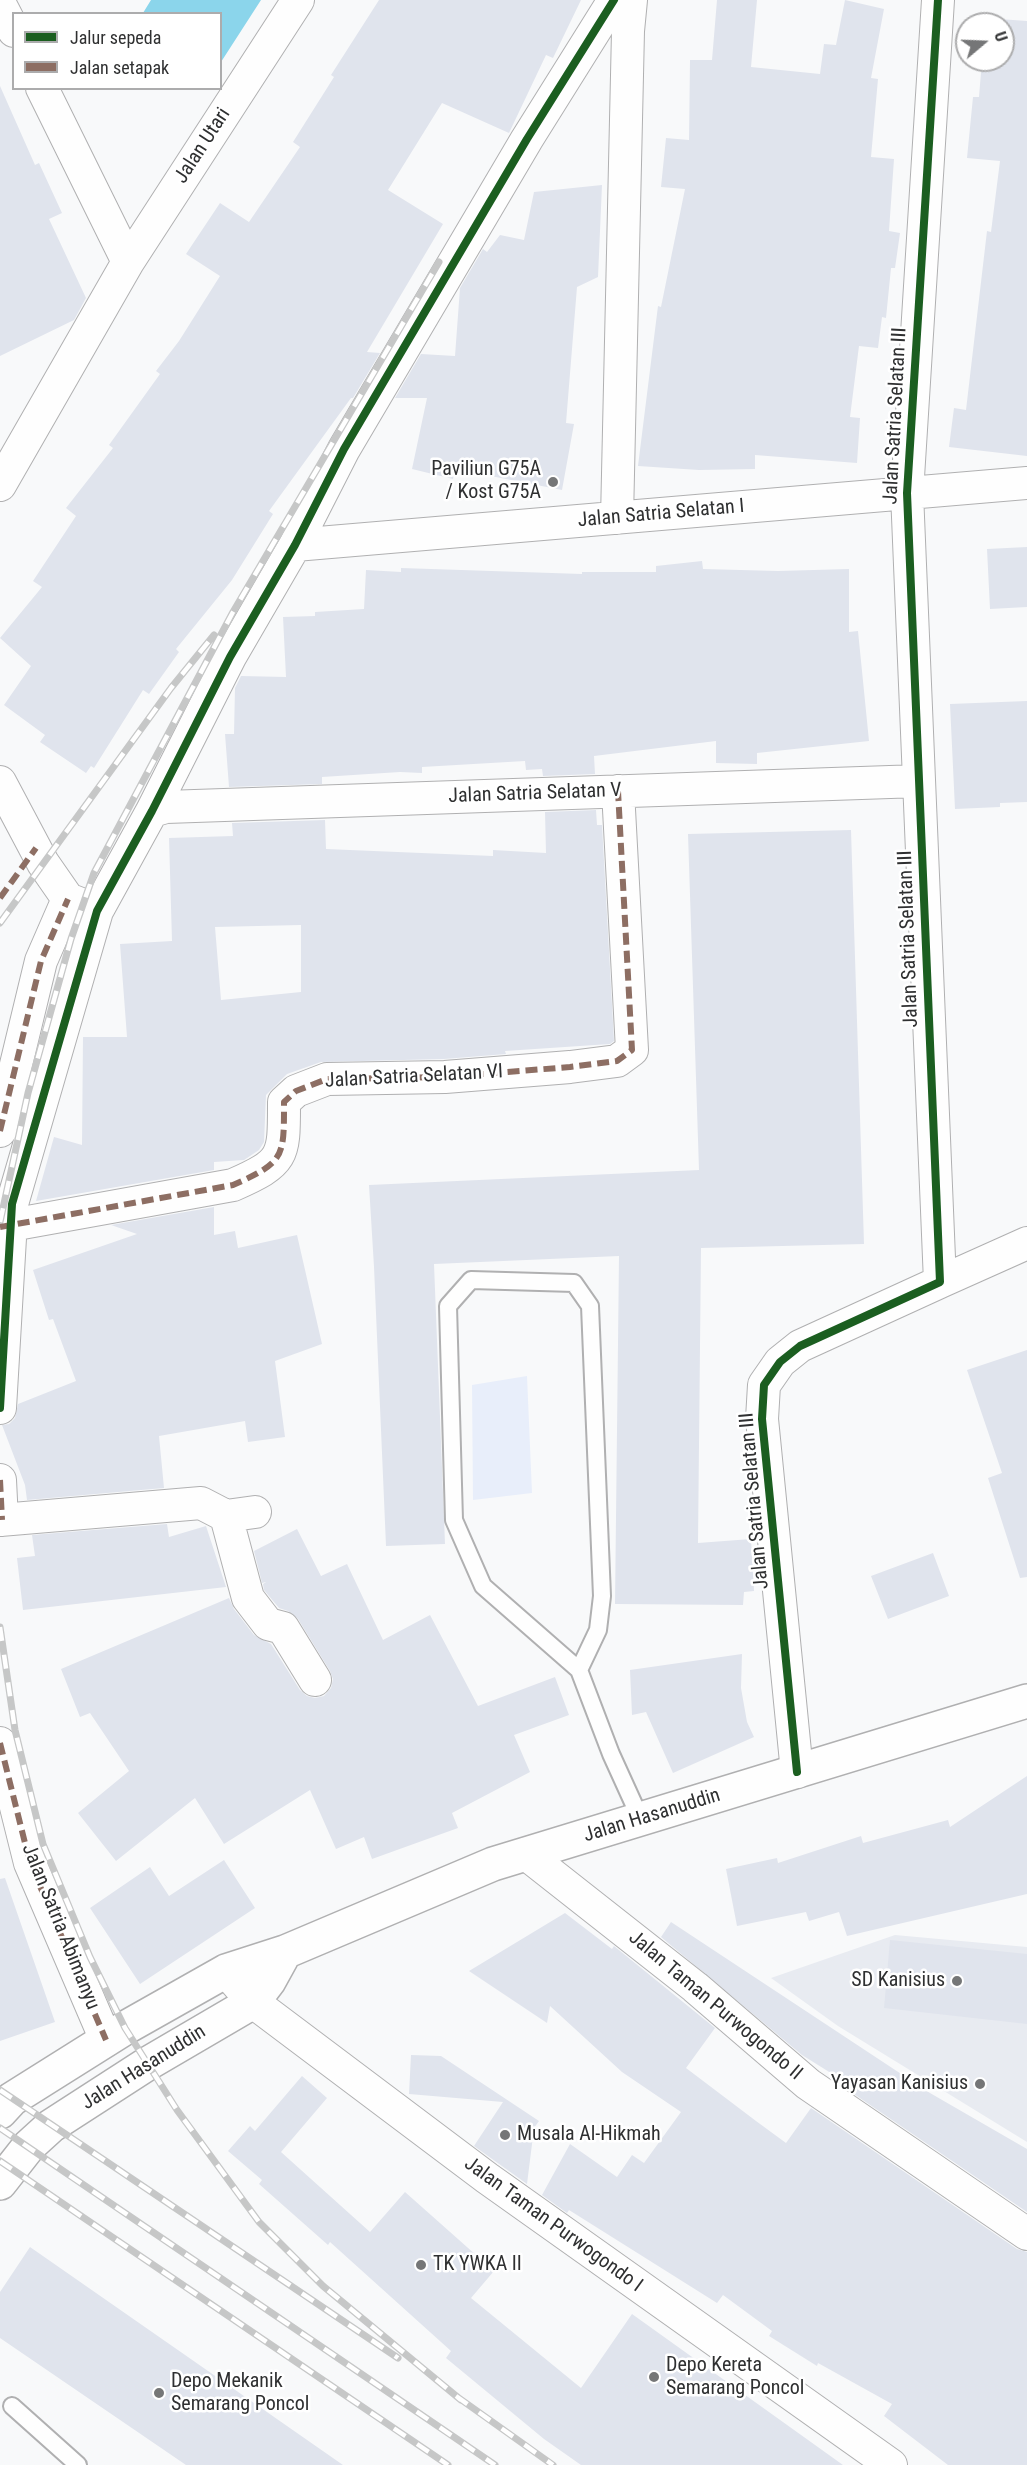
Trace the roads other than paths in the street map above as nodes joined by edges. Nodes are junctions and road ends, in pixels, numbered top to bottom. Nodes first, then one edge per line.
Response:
1 (298, 0) edge
2 (614, 0) edge
3 (632, 0) edge
4 (938, 0) edge
5 (0, 4) edge
6 (12, 27) edge
7 (43, 90) edge
8 (128, 262) junction
9 (1027, 483) edge
10 (0, 485) edge
11 (907, 493) junction
12 (617, 518) junction
13 (295, 545) junction
14 (919, 781) junction
15 (0, 782) edge
16 (618, 791) junction
17 (152, 811) junction
18 (68, 899) junction
19 (98, 911) junction
20 (0, 1131) edge
21 (5, 1226) edge
22 (1027, 1243) edge
23 (940, 1282) junction
24 (0, 1408) edge
25 (0, 1480) edge
26 (1, 1520) edge
27 (579, 1670) junction
28 (315, 1680) dead end
29 (1027, 1701) edge
30 (0, 1743) edge
31 (797, 1772) junction
32 (640, 1820) junction
33 (526, 1854) junction
34 (285, 1952) junction
35 (226, 1971) junction
36 (254, 2002) junction
37 (106, 2040) junction
38 (0, 2112) edge
39 (0, 2183) edge
40 (1027, 2234) edge
41 (12, 2406) dead end
42 (78, 2465) edge
43 (891, 2465) edge

1 - 8 street, Jalan Utari
2 - 13 street
3 - 12 street
4 - 11 street, Jalan Satria Selatan III
5 - 6 street
7 - 8 street
8 - 10 street, Jalan Utari
9 - 11 street, Jalan Satria Selatan I
11 - 12 street, Jalan Satria Selatan I
11 - 14 street, Jalan Satria Selatan III
12 - 13 street, Jalan Satria Selatan I
13 - 17 street
14 - 16 street, Jalan Satria Selatan V
14 - 23 street, Jalan Satria Selatan III
15 - 18 street
16 - 17 street, Jalan Satria Selatan V
16 - 21 street, Jalan Satria Selatan VI
17 - 19 street
18 - 19 street
18 - 20 street
19 - 21 street
21 - 24 street
22 - 23 street
23 - 31 street, Jalan Satria Selatan III
25 - 26 street
26 - 28 street
27 - 27 lane
27 - 32 lane
29 - 31 street, Jalan Hasanuddin
30 - 37 street, Jalan Satria Abimanyu
31 - 32 street, Jalan Hasanuddin
32 - 33 street, Jalan Hasanuddin
33 - 34 street, Jalan Hasanuddin
33 - 40 street, Jalan Taman Purwogondo II
34 - 35 street, Jalan Hasanuddin
34 - 36 street, Jalan Hasanuddin
35 - 36 street, Jalan Taman Purwogondo I
35 - 37 street, Jalan Hasanuddin
36 - 39 street, Jalan Hasanuddin
36 - 43 street, Jalan Taman Purwogondo I
37 - 38 street, Jalan Hasanuddin
41 - 42 lane

